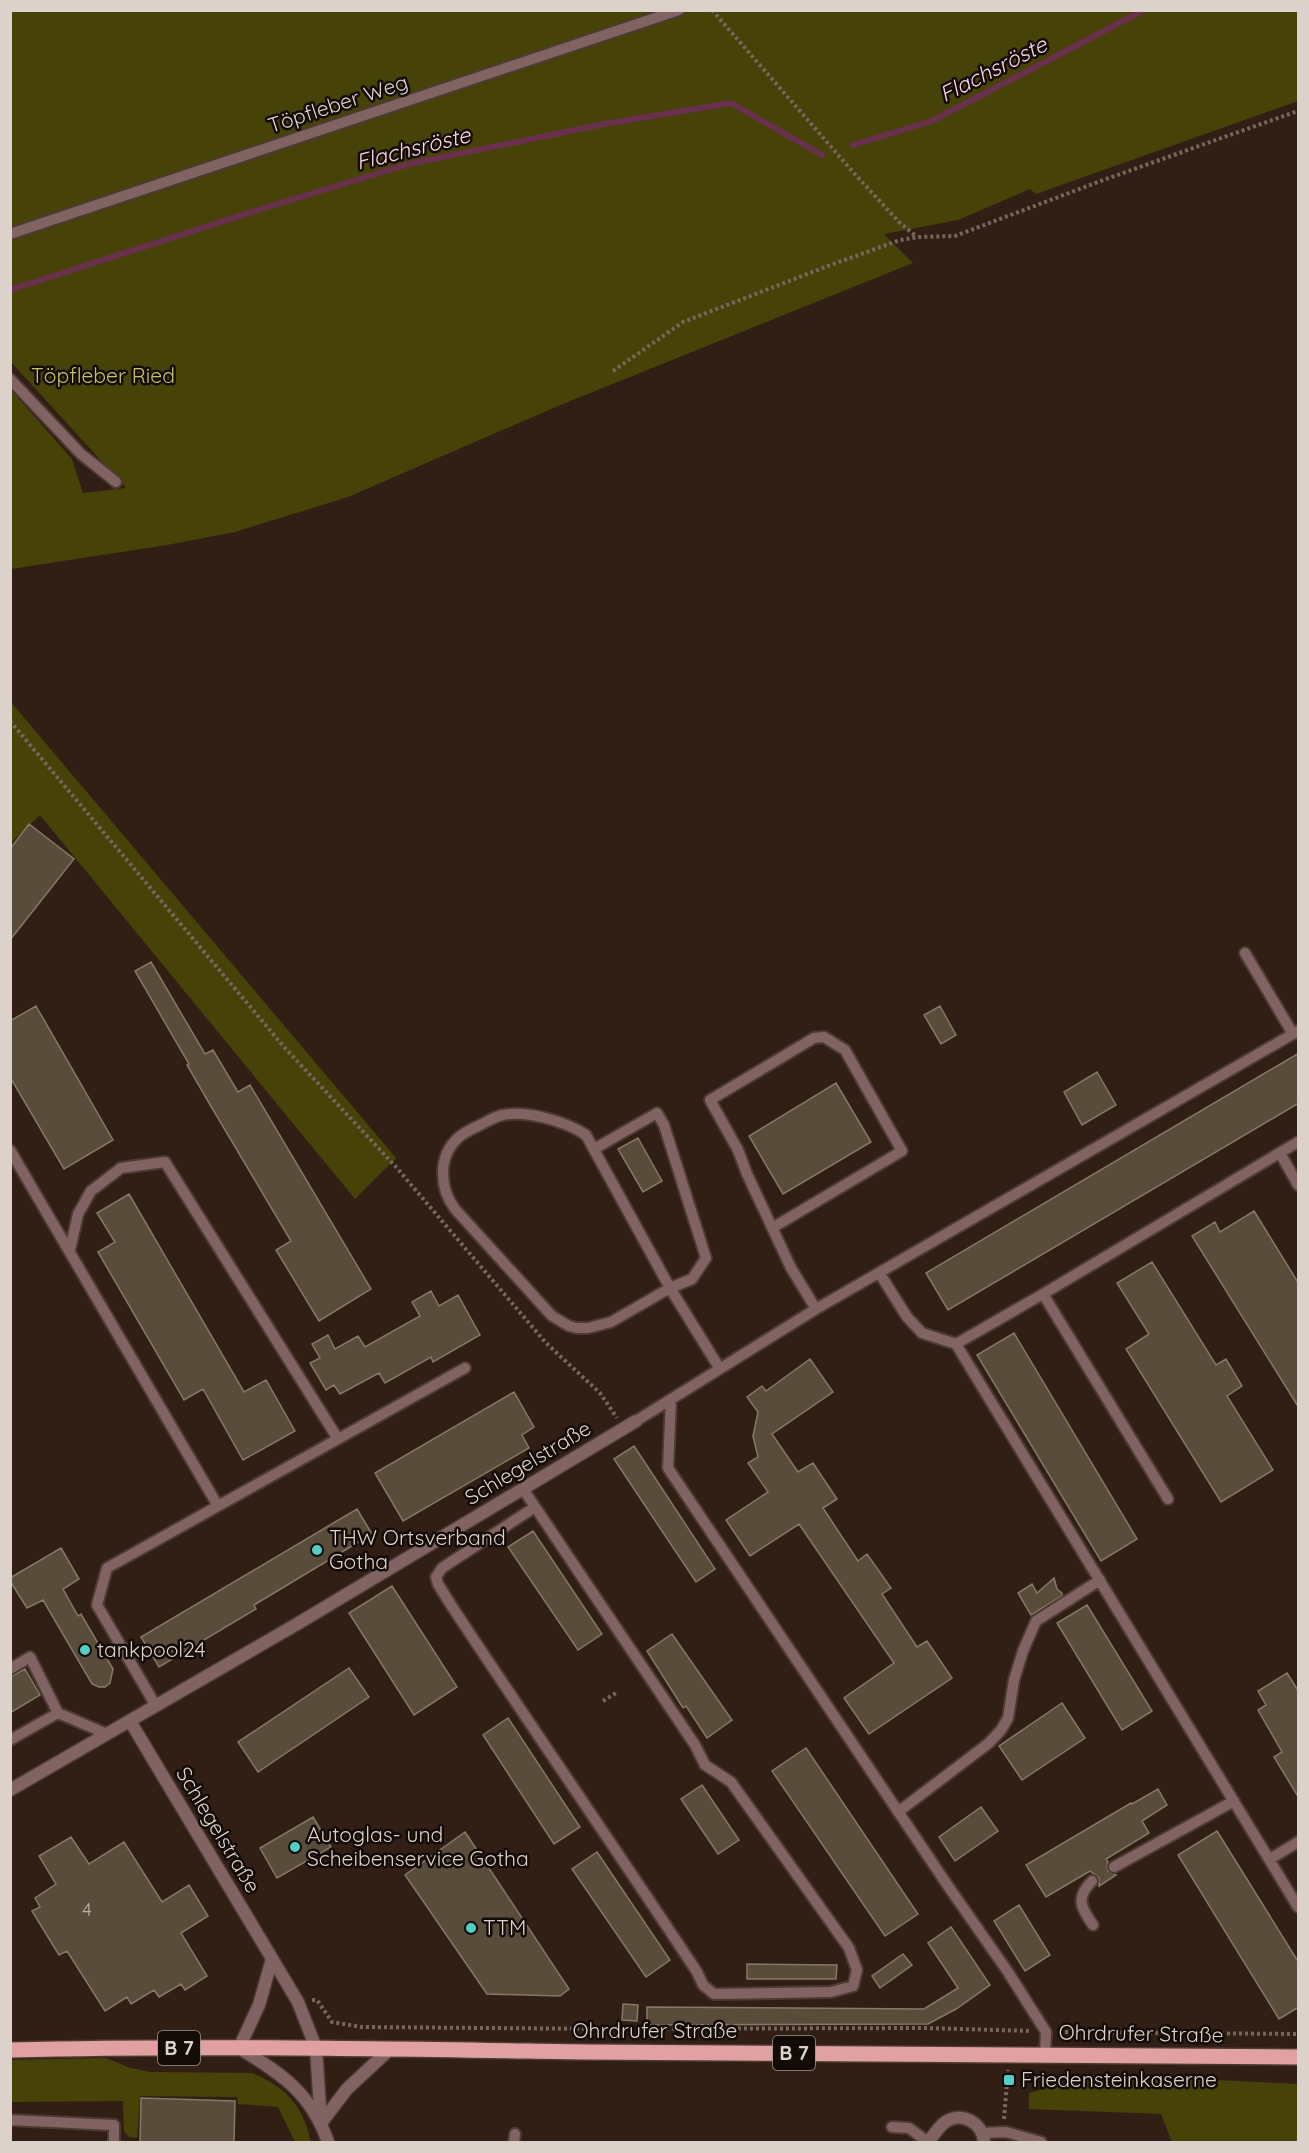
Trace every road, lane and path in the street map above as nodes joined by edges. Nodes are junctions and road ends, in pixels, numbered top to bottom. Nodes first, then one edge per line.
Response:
1 (679, 10) edge
2 (712, 10) edge
3 (1299, 111) edge
4 (10, 234) edge
5 (918, 237) junction
6 (613, 371) dead end
7 (10, 379) edge
8 (116, 482) dead end
9 (10, 722) edge
10 (1245, 953) dead end
11 (1296, 1033) edge
12 (1299, 1142) edge
13 (594, 1149) junction
14 (10, 1150) edge
15 (1280, 1154) junction
16 (1299, 1185) edge
17 (772, 1228) junction
18 (70, 1250) junction
19 (880, 1274) junction
20 (670, 1288) junction
21 (1043, 1294) junction
22 (816, 1309) junction
23 (956, 1344) junction
24 (465, 1368) dead end
25 (720, 1369) junction
26 (671, 1400) junction
27 (636, 1421) joint
28 (624, 1429) junction
29 (338, 1439) junction
30 (523, 1489) junction
31 (1168, 1499) dead end
32 (218, 1506) junction
33 (535, 1507) junction
34 (1100, 1580) junction
35 (10, 1669) edge
36 (616, 1693) dead end
37 (603, 1701) dead end
38 (156, 1706) junction
39 (58, 1713) junction
40 (129, 1721) junction
41 (107, 1734) junction
42 (10, 1740) edge
43 (10, 1790) edge
44 (1234, 1801) junction
45 (898, 1812) junction
46 (1299, 1842) edge
47 (1270, 1859) junction
48 (1114, 1867) dead end
49 (1092, 1881) dead end
50 (1299, 1906) edge
51 (1093, 1925) dead end
52 (272, 1959) junction
53 (298, 2002) junction
54 (1046, 2032) junction
55 (1299, 2034) edge
56 (239, 2048) junction
57 (316, 2048) junction
58 (391, 2048) junction
59 (10, 2050) edge
60 (1009, 2054) junction
61 (1045, 2054) junction
62 (1299, 2056) edge
63 (10, 2120) edge
64 (321, 2123) junction
65 (892, 2127) dead end
66 (1002, 2132) junction
67 (983, 2138) edge
68 (114, 2142) edge
69 (328, 2142) edge
70 (928, 2142) edge
71 (1041, 2142) edge

1 - 4 lane, Töpfleber Weg
2 - 5 path
3 - 5 path
5 - 6 path
7 - 8 lane
9 - 28 path
10 - 11 lane
11 - 19 lane
12 - 15 lane
13 - 20 lane
13 - 20 lane
13 - 20 lane
14 - 18 lane
15 - 16 lane
15 - 21 lane
17 - 17 lane
17 - 22 lane
18 - 29 lane
18 - 32 lane
19 - 22 lane
19 - 23 lane
20 - 25 lane
21 - 23 lane
21 - 31 lane
22 - 25 lane
23 - 34 lane
24 - 29 lane
25 - 26 lane
26 - 27 lane
26 - 45 lane
27 - 28 street, Schlegelstraße
28 - 30 street, Schlegelstraße
29 - 32 lane
30 - 33 lane
30 - 38 street, Schlegelstraße
32 - 38 lane
33 - 33 lane
34 - 44 lane
34 - 45 lane
35 - 39 lane
36 - 37 path
38 - 40 street, Schlegelstraße
39 - 41 lane
39 - 42 lane
40 - 41 street, Schlegelstraße
40 - 52 street, Schlegelstraße
41 - 43 street, Schlegelstraße
44 - 47 lane
44 - 48 lane
45 - 54 lane
46 - 47 lane
47 - 50 lane
49 - 51 lane
52 - 53 street, Schlegelstraße
52 - 56 street
53 - 54 path
53 - 57 street, Schlegelstraße
54 - 55 path
54 - 61 lane
56 - 57 main road, Ohrdrufer Straße / B 7
56 - 59 main road, Ohrdrufer Straße / B 7
56 - 64 street
57 - 58 main road, Ohrdrufer Straße / B 7
57 - 64 street, Schlegelstraße
58 - 60 main road, Ohrdrufer Straße / B 7
58 - 64 street
60 - 61 main road, Ohrdrufer Straße / B 7
60 - 66 path
61 - 62 main road, Ohrdrufer Straße / B 7
63 - 68 lane
64 - 69 street
65 - 70 lane
66 - 67 lane
66 - 71 lane
67 - 70 street

